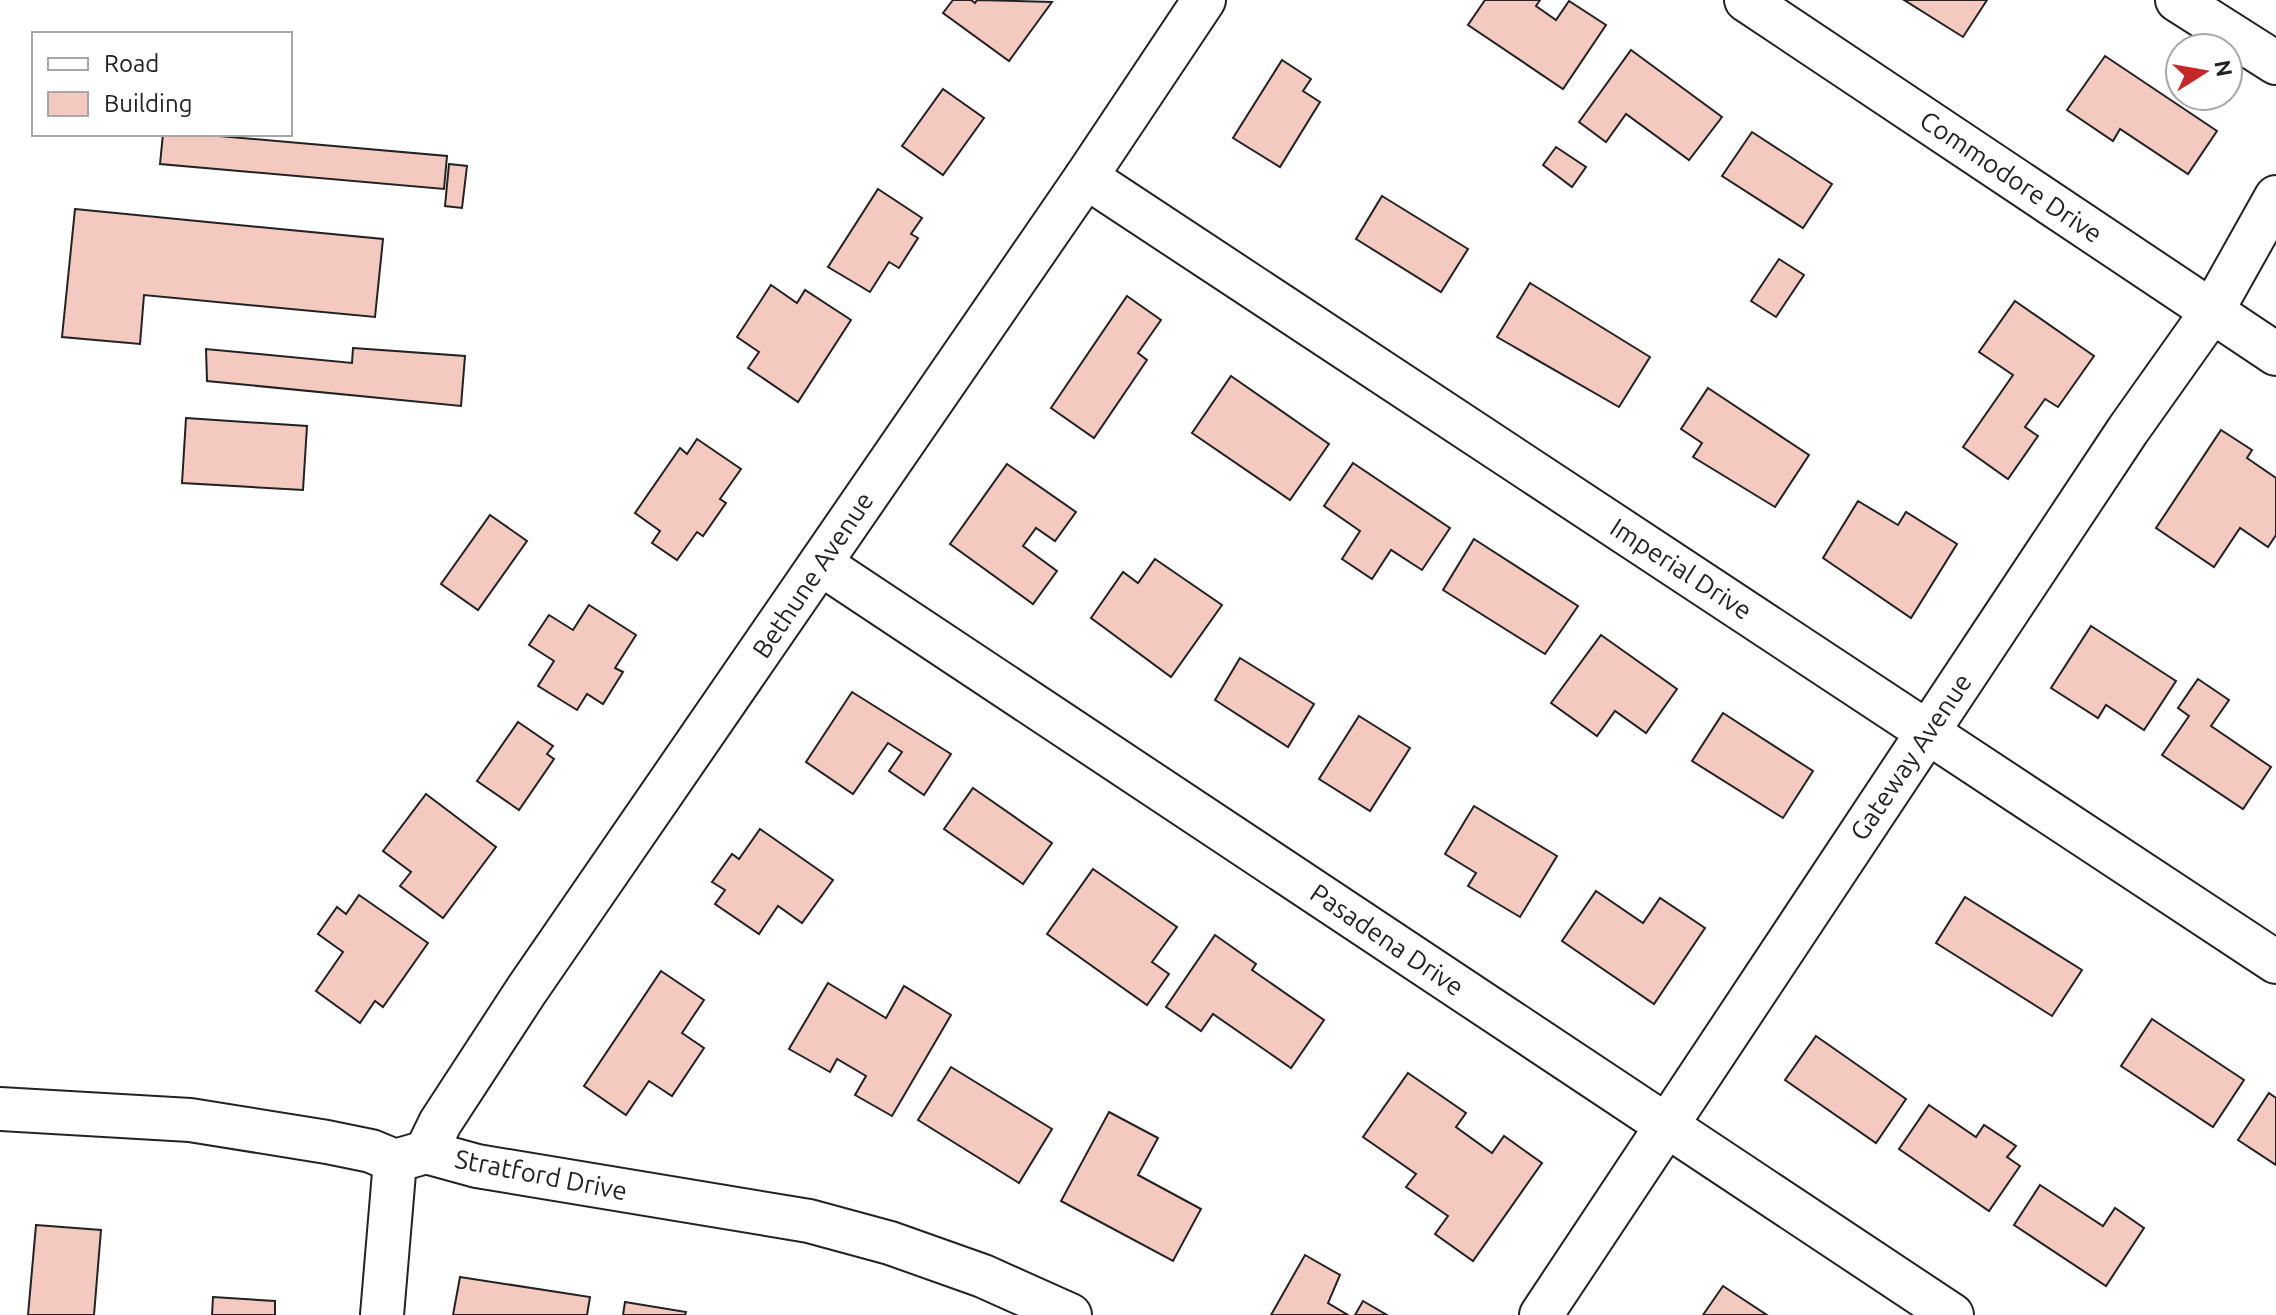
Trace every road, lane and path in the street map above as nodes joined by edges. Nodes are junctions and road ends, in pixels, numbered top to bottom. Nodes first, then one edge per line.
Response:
1 (1204, 0) edge
2 (1746, 0) edge
3 (2177, 0) edge
4 (2276, 63) edge
5 (1086, 177) junction
6 (2276, 197) edge
7 (2211, 313) junction
8 (2276, 354) edge
9 (821, 564) junction
10 (1929, 731) junction
11 (2276, 962) edge
12 (0, 1109) edge
13 (1667, 1125) junction
14 (411, 1157) junction
15 (382, 1315) edge
16 (1070, 1315) edge
17 (1541, 1315) edge
18 (1952, 1315) edge

1 - 5 street, Bethune Avenue
2 - 7 street, Commodore Drive
3 - 4 street
5 - 9 street, Bethune Avenue
5 - 10 street, Imperial Drive
6 - 7 street, Gateway Avenue
7 - 8 street, Commodore Drive
7 - 10 street, Gateway Avenue
9 - 13 street, Pasadena Drive
9 - 14 street, Bethune Avenue
10 - 11 street, Imperial Drive
10 - 13 street, Gateway Avenue
12 - 14 street, Stratford Drive
13 - 17 street, Gateway Avenue
13 - 18 street, Pasadena Drive
14 - 15 street, Bethune Avenue
14 - 16 street, Stratford Drive

